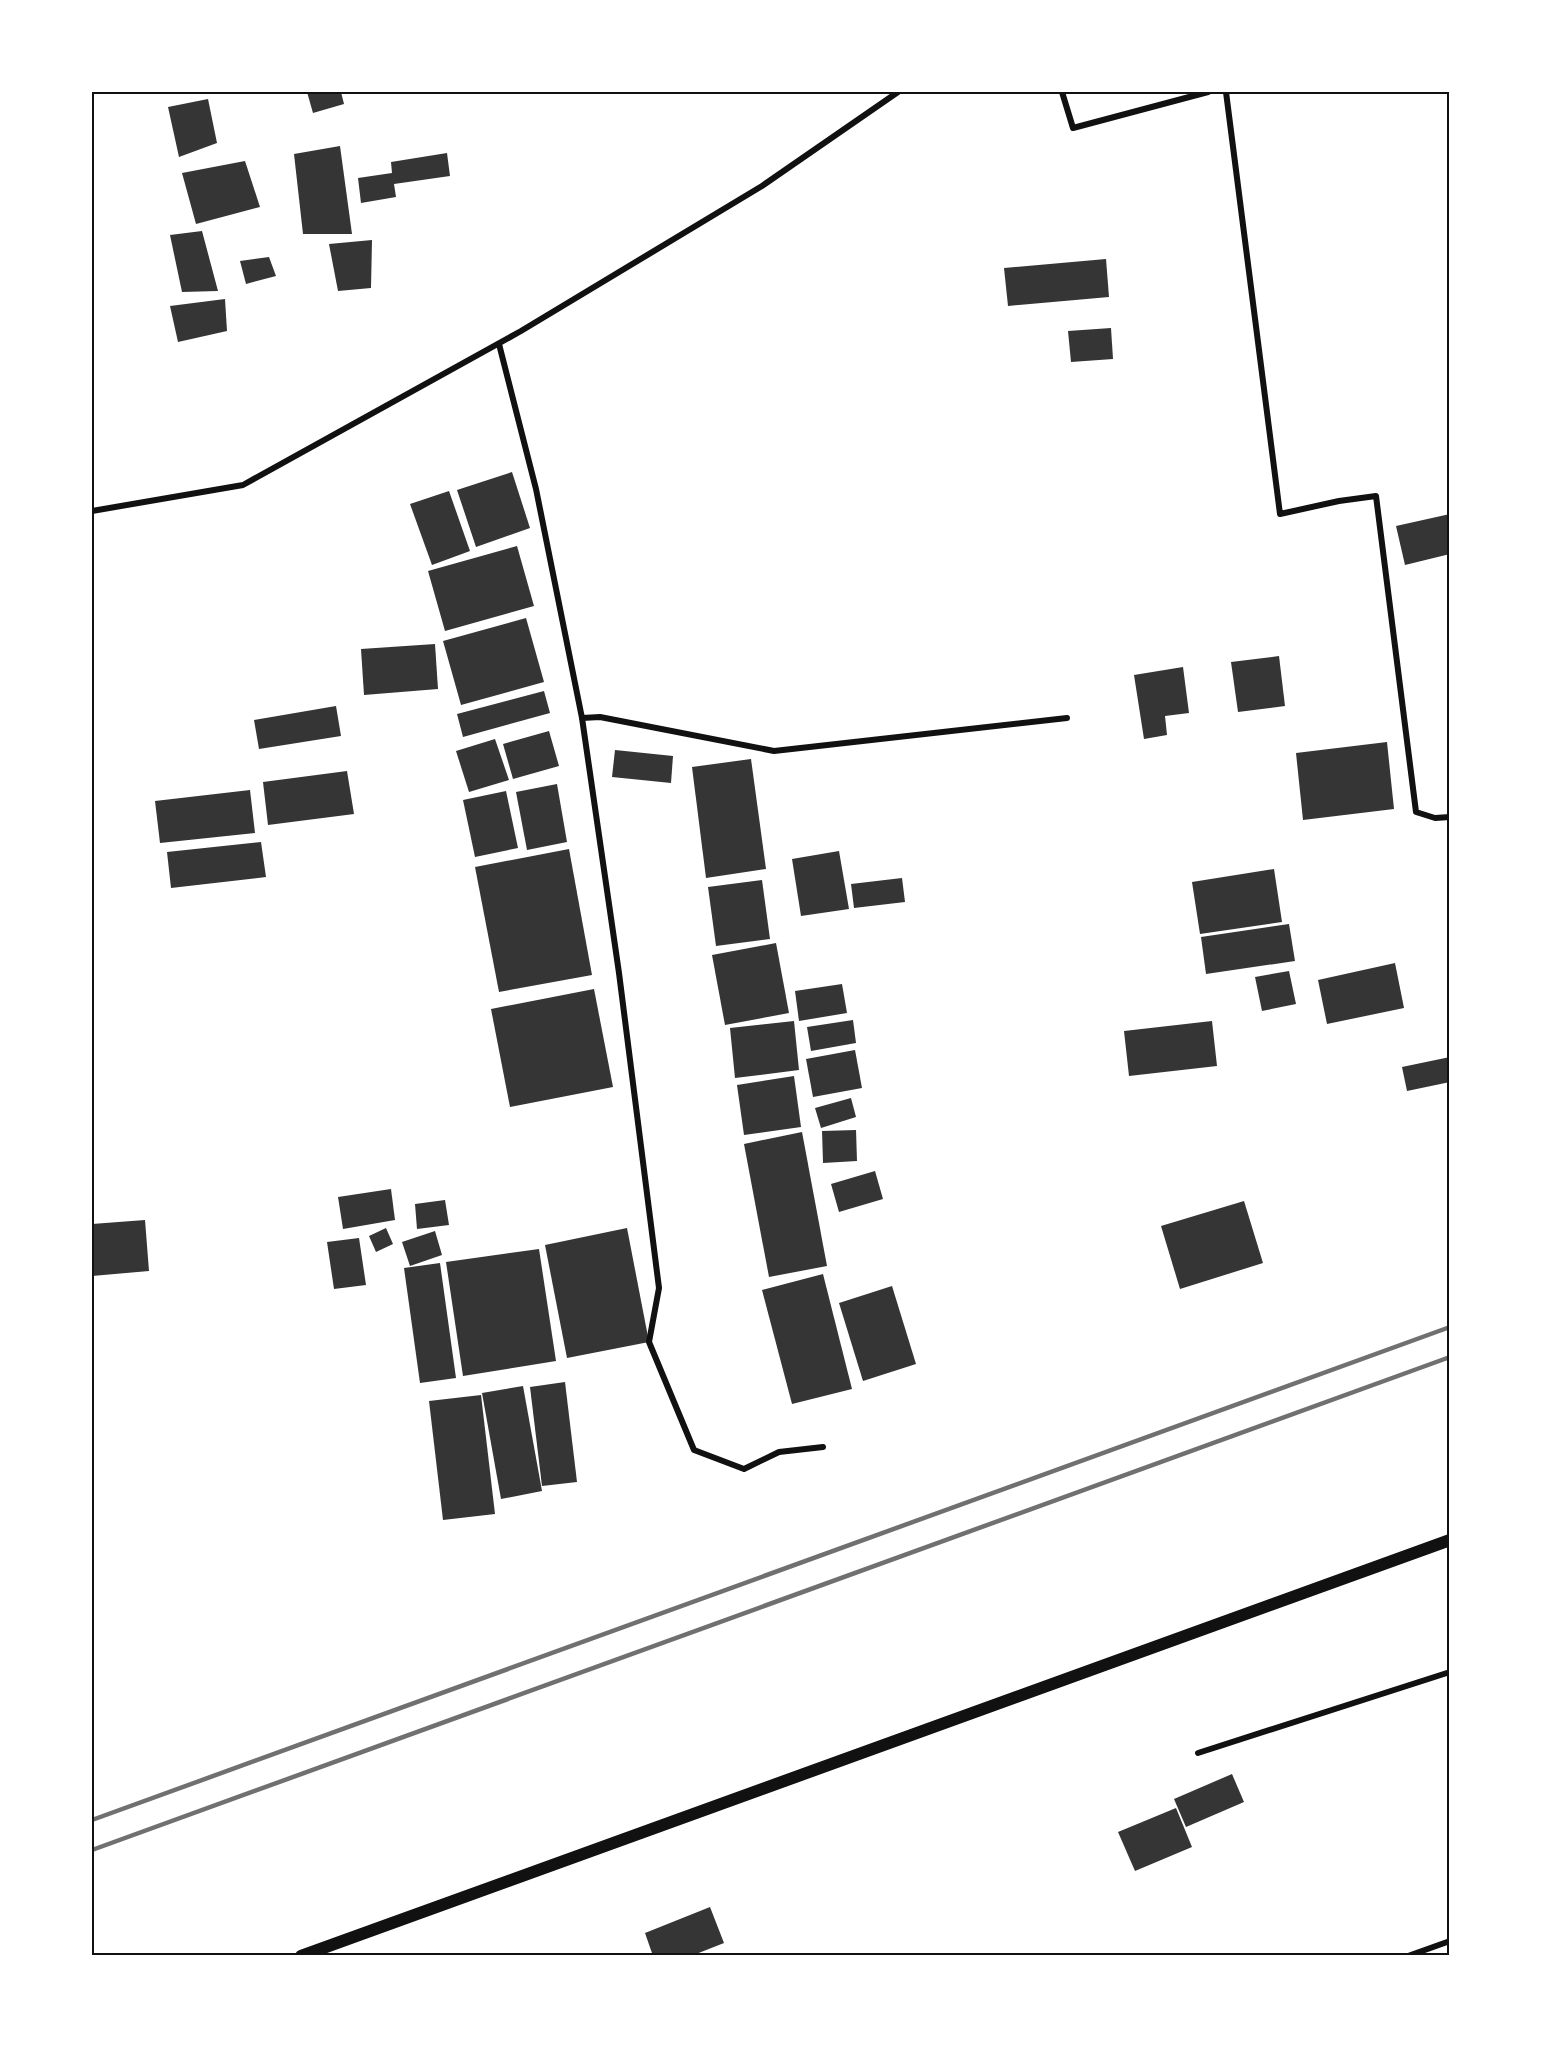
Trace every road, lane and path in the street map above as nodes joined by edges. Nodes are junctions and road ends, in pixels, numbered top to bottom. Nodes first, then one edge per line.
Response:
1 (898, 92) edge
2 (1062, 92) edge
3 (1208, 92) edge
4 (1226, 92) edge
5 (499, 344) junction
6 (92, 510) edge
7 (582, 718) junction
8 (1067, 718) dead end
9 (1449, 817) edge
10 (823, 1447) dead end
11 (1449, 1540) edge
12 (1449, 1672) edge
13 (1197, 1753) dead end
14 (1449, 1941) edge
15 (301, 1956) edge
16 (1408, 1956) edge

1 - 5 street
2 - 3 street
4 - 9 street
5 - 6 street
5 - 7 street
7 - 8 street
7 - 10 street
11 - 15 main road
12 - 13 street
14 - 16 street

